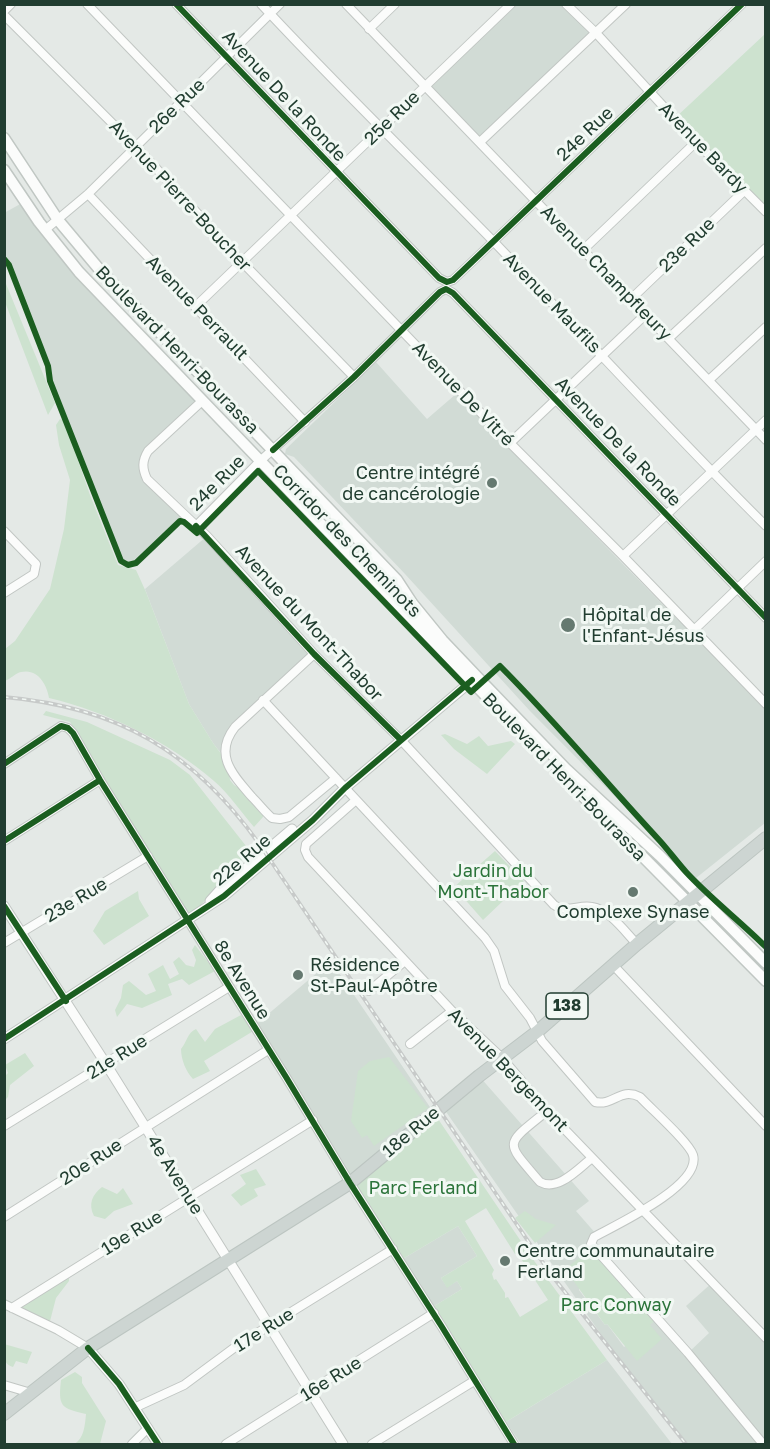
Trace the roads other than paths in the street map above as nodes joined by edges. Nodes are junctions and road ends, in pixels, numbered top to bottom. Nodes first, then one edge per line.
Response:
1 (11, 4) edge
2 (87, 4) edge
3 (176, 4) edge
4 (261, 4) edge
5 (280, 4) edge
6 (346, 4) edge
7 (395, 4) edge
8 (511, 4) edge
9 (566, 4) edge
10 (626, 4) edge
11 (742, 4) edge
12 (4, 11) edge
13 (270, 14) junction
14 (4, 15) edge
15 (369, 29) junction
16 (596, 33) junction
17 (227, 57) junction
18 (426, 85) junction
19 (650, 93) junction
20 (182, 102) junction
21 (381, 130) junction
22 (4, 138) edge
23 (480, 142) junction
24 (696, 142) junction
25 (135, 147) junction
26 (4, 170) edge
27 (335, 172) junction
28 (744, 191) junction
29 (88, 194) junction
30 (536, 200) junction
31 (765, 212) edge
32 (292, 215) junction
33 (58, 220) junction
34 (45, 230) junction
35 (494, 243) junction
36 (765, 248) edge
37 (583, 250) junction
38 (242, 262) junction
39 (446, 286) junction
40 (631, 299) junction
41 (195, 308) junction
42 (646, 314) junction
43 (765, 327) edge
44 (403, 330) junction
45 (669, 338) junction
46 (603, 357) junction
47 (354, 377) junction
48 (709, 380) junction
49 (556, 400) junction
50 (202, 401) junction
51 (765, 420) edge
52 (305, 422) junction
53 (756, 429) junction
54 (765, 440) edge
55 (510, 443) junction
56 (273, 450) junction
57 (260, 461) junction
58 (710, 471) junction
59 (666, 514) junction
60 (196, 526) junction
61 (765, 526) edge
62 (4, 531) edge
63 (623, 556) junction
64 (765, 561) edge
65 (737, 588) junction
66 (4, 593) edge
67 (765, 618) edge
68 (693, 631) junction
69 (314, 654) junction
70 (474, 678) junction
71 (263, 700) junction
72 (765, 702) edge
73 (401, 740) junction
74 (4, 764) edge
75 (336, 778) junction
76 (100, 780) junction
77 (345, 788) junction
78 (356, 800) junction
79 (765, 838) edge
80 (4, 841) edge
81 (148, 856) junction
82 (692, 899) junction
83 (4, 906) edge
84 (188, 919) junction
85 (21, 933) junction
86 (4, 943) edge
87 (637, 944) junction
88 (405, 961) junction
89 (765, 963) edge
90 (614, 966) junction
91 (765, 981) edge
92 (229, 987) junction
93 (369, 991) dead end
94 (66, 1001) junction
95 (452, 1011) junction
96 (538, 1031) junction
97 (4, 1039) edge
98 (410, 1044) dead end
99 (268, 1050) junction
100 (503, 1059) junction
101 (106, 1064) junction
102 (547, 1111) junction
103 (313, 1120) junction
104 (4, 1126) edge
105 (765, 1126) edge
106 (145, 1127) junction
107 (592, 1158) junction
108 (350, 1183) junction
109 (189, 1198) junction
110 (642, 1210) junction
111 (4, 1217) edge
112 (393, 1249) junction
113 (227, 1260) junction
114 (8, 1306) edge
115 (434, 1313) junction
116 (269, 1326) junction
117 (765, 1338) edge
118 (88, 1348) junction
119 (474, 1381) junction
120 (4, 1385) edge
121 (310, 1392) junction
122 (31, 1393) junction
123 (134, 1408) junction
124 (4, 1414) edge
125 (148, 1428) junction
126 (132, 1444) edge
127 (158, 1444) edge
128 (226, 1444) edge
129 (343, 1444) edge
130 (372, 1444) edge
131 (514, 1444) edge
132 (764, 1444) edge

1 - 12 street
2 - 20 street, Avenue De Vitré
3 - 17 street, Avenue De la Ronde
4 - 13 street, Avenue Maufils
5 - 13 street, 26e Rue
6 - 15 street, Avenue Champfleury
7 - 15 street
8 - 18 street, 25e Rue
9 - 16 street, Avenue Bardy
10 - 16 street
11 - 19 street, 24e Rue
13 - 17 street, 26e Rue
13 - 21 street, Avenue Maufils
14 - 25 street, Avenue Pierre-Boucher
15 - 18 street, Avenue Champfleury
16 - 19 street, Avenue Bardy
16 - 23 street
17 - 20 street, 26e Rue
17 - 27 street, Avenue De la Ronde
18 - 21 street, 25e Rue
18 - 23 street, Avenue Champfleury
19 - 24 street, Avenue Bardy
19 - 30 street, 24e Rue
20 - 25 street, 26e Rue
20 - 32 street, Avenue De Vitré
21 - 27 street, 25e Rue
21 - 35 street, Avenue Maufils
22 - 33 main road, Boulevard Henri-Bourassa
23 - 30 street, Avenue Champfleury
24 - 28 street, Avenue Bardy
24 - 37 street
25 - 29 street, 26e Rue
25 - 38 street, Avenue Pierre-Boucher
26 - 34 main road, Boulevard Henri-Bourassa
27 - 32 street, 25e Rue
27 - 39 street, Avenue De la Ronde
28 - 31 street, Avenue Bardy
28 - 40 street, 23e Rue
29 - 33 street, 26e Rue
29 - 41 street, Avenue Perrault
30 - 35 street, 24e Rue
30 - 37 street, Avenue Champfleury
32 - 38 street, 25e Rue
32 - 44 street, Avenue De Vitré
33 - 34 street, 26e Rue
33 - 56 main road, Boulevard Henri-Bourassa
34 - 50 main road, Boulevard Henri-Bourassa
35 - 39 street, 24e Rue
35 - 46 street, Avenue Maufils
36 - 45 street
37 - 40 street, Avenue Champfleury
38 - 41 street, 25e Rue
38 - 47 street, Avenue Pierre-Boucher
39 - 44 street, 24e Rue
39 - 49 street, Avenue De la Ronde
40 - 42 street, Avenue Champfleury
41 - 52 street, Avenue Perrault
42 - 45 street, Avenue Champfleury
42 - 46 street
43 - 48 street
44 - 47 street, 24e Rue
44 - 55 street, Avenue De Vitré
45 - 48 street, Avenue Champfleury
46 - 49 street
46 - 58 street, Avenue Maufils
47 - 52 street, 24e Rue
48 - 53 street, Avenue Champfleury
49 - 55 street
49 - 59 street, Avenue De la Ronde
50 - 57 main road, Boulevard Henri-Bourassa
50 - 60 street, Avenue du Mont-Thabor
51 - 53 street
52 - 56 street, 24e Rue
53 - 54 street, Avenue Champfleury
53 - 58 street
55 - 63 street, Avenue De Vitré
56 - 57 street, 24e Rue
56 - 70 main road, Boulevard Henri-Bourassa
57 - 60 street, 24e Rue
57 - 70 main road, Boulevard Henri-Bourassa
58 - 59 street
58 - 61 street, Avenue Maufils
59 - 63 street
59 - 65 street, Avenue De la Ronde
60 - 69 street, Avenue du Mont-Thabor
62 - 66 street
63 - 68 street, Avenue De Vitré
64 - 65 street
65 - 67 street, Avenue De la Ronde
65 - 68 street
68 - 72 street, Avenue De Vitré
69 - 71 street
69 - 73 street, Avenue du Mont-Thabor
70 - 73 street, 22e Rue
70 - 82 main road, Boulevard Henri-Bourassa
71 - 75 street
71 - 75 street
73 - 77 street, 22e Rue
73 - 87 street, Avenue du Mont-Thabor
74 - 76 street, 8e Avenue
75 - 77 street
76 - 80 street
76 - 81 street, 8e Avenue
77 - 78 street
77 - 84 street, 22e Rue
78 - 88 street, Avenue Bergemont
78 - 96 street
79 - 82 main road, 18e Rue / 138
81 - 84 street, 8e Avenue
81 - 85 street, 23e Rue
82 - 87 main road, 18e Rue / 138
82 - 89 main road, Boulevard Henri-Bourassa
82 - 91 main road, Boulevard Henri-Bourassa
83 - 85 street, 4e Avenue
84 - 92 street, 8e Avenue
84 - 94 street, 22e Rue
85 - 86 street, 23e Rue
85 - 94 street, 4e Avenue
87 - 90 main road, 18e Rue / 138
88 - 93 street
88 - 95 street, Avenue Bergemont
90 - 96 main road, 18e Rue / 138
90 - 105 street
92 - 99 street, 8e Avenue
92 - 101 street, 21e Rue
94 - 97 street, 22e Rue
94 - 101 street, 4e Avenue
95 - 98 street
95 - 100 street, Avenue Bergemont
96 - 100 main road, 18e Rue / 138
96 - 110 street
99 - 103 street, 8e Avenue
99 - 106 street, 20e Rue
100 - 102 street, Avenue Bergemont
100 - 108 main road, 18e Rue / 138
101 - 104 street, 21e Rue
101 - 106 street, 4e Avenue
102 - 107 street, Avenue Bergemont
102 - 107 street
103 - 108 street, 8e Avenue
103 - 109 street, 19e Rue
106 - 109 street, 4e Avenue
106 - 111 street, 20e Rue
107 - 110 street, Avenue Bergemont
108 - 112 street, 8e Avenue
108 - 113 main road, 18e Rue / 138
109 - 113 street, 4e Avenue
109 - 114 street, 19e Rue
110 - 117 street, Avenue Bergemont
110 - 132 street
112 - 115 street, 8e Avenue
112 - 116 street, 17e Rue
113 - 116 street, 4e Avenue
113 - 118 main road, 18e Rue / 138
114 - 118 street
115 - 119 street, 8e Avenue
115 - 121 street, 16e Rue
116 - 121 street, 4e Avenue
116 - 123 street, 17e Rue
118 - 122 main road, 18e Rue / 138
118 - 123 street
119 - 130 street
119 - 131 street, 8e Avenue
120 - 122 street
121 - 128 street, 16e Rue
121 - 129 street, 4e Avenue
122 - 124 main road, 18e Rue / 138
123 - 125 street
125 - 126 street
125 - 127 street

